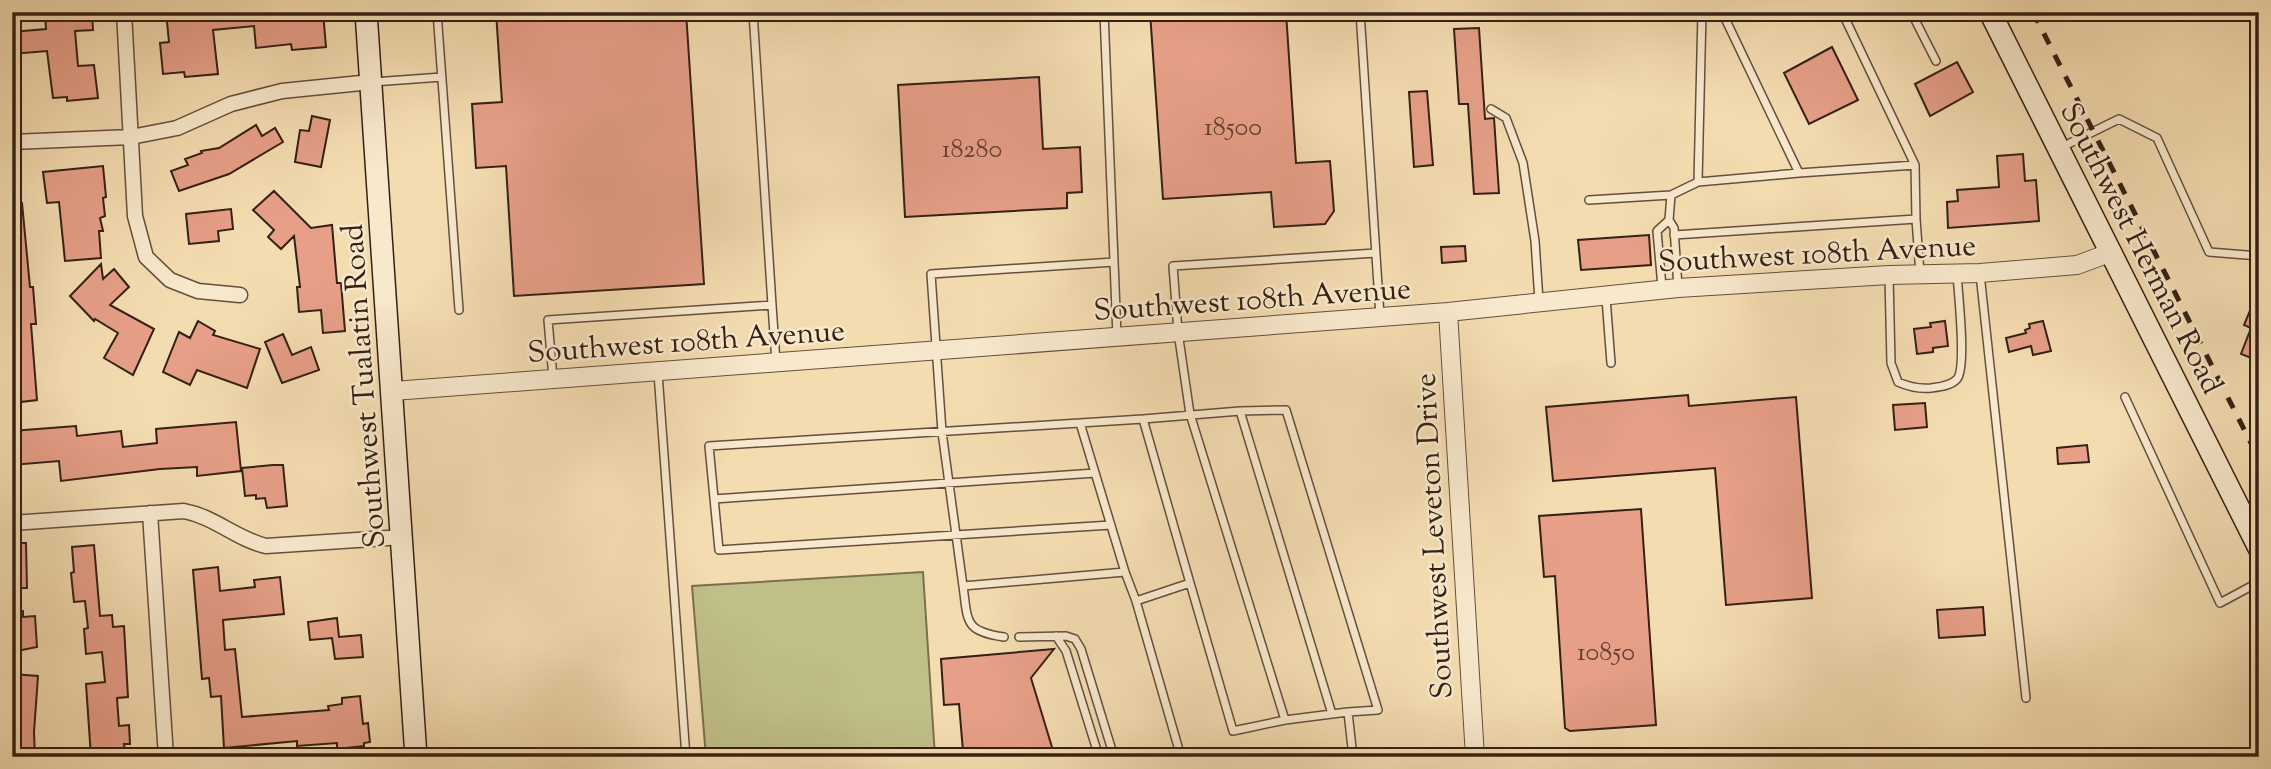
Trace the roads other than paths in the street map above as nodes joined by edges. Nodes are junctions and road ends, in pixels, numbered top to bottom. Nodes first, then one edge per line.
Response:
1 (124, 12) edge
2 (366, 12) edge
3 (437, 12) edge
4 (753, 12) edge
5 (1104, 12) edge
6 (1360, 12) edge
7 (1702, 12) edge
8 (1722, 12) edge
9 (1843, 12) edge
10 (1911, 12) edge
11 (1990, 12) edge
12 (1936, 61) dead end
13 (442, 77) junction
14 (372, 82) junction
15 (1492, 109) dead end
16 (131, 137) junction
17 (12, 142) edge
18 (2060, 148) junction
19 (1916, 165) junction
20 (1799, 173) junction
21 (1698, 182) junction
22 (1671, 195) junction
23 (1589, 200) dead end
24 (1916, 219) junction
25 (1669, 220) junction
26 (1675, 235) junction
27 (2112, 252) junction
28 (1376, 253) junction
29 (2259, 256) edge
30 (1114, 262) junction
31 (1980, 273) junction
32 (1920, 274) junction
33 (1957, 274) junction
34 (1889, 275) junction
35 (1670, 289) junction
36 (240, 295) dead end
37 (1606, 295) junction
38 (1539, 302) junction
39 (772, 305) junction
40 (459, 310) dead end
41 (1448, 312) junction
42 (1380, 317) junction
43 (1178, 332) junction
44 (1117, 337) junction
45 (936, 350) junction
46 (776, 362) junction
47 (1611, 363) dead end
48 (658, 371) junction
49 (553, 379) junction
50 (393, 391) junction
51 (2124, 397) dead end
52 (1240, 411) junction
53 (1191, 414) junction
54 (1143, 419) junction
55 (1080, 423) junction
56 (942, 432) junction
57 (1095, 473) junction
58 (948, 483) junction
59 (714, 499) junction
60 (150, 513) junction
61 (12, 523) edge
62 (1111, 525) junction
63 (956, 535) junction
64 (403, 537) junction
65 (2259, 548) edge
66 (1125, 572) junction
67 (2259, 582) edge
68 (1190, 583) junction
69 (963, 586) junction
70 (1136, 601) junction
71 (1056, 636) junction
72 (1004, 637) dead end
73 (1019, 637) dead end
74 (2026, 698) dead end
75 (1348, 712) junction
76 (1332, 714) junction
77 (1285, 720) junction
78 (166, 757) edge
79 (416, 757) edge
80 (686, 757) edge
81 (1099, 757) edge
82 (1114, 757) edge
83 (1181, 757) edge
84 (1353, 757) edge
85 (1475, 757) edge

1 - 16 street
2 - 14 main road, Southwest Tualatin Road
3 - 13 lane
4 - 39 lane
5 - 30 lane
6 - 28 lane
7 - 21 lane
8 - 20 lane
9 - 19 lane
10 - 12 lane
11 - 18 main road, Southwest Herman Road
13 - 14 lane
13 - 40 lane
14 - 16 street
14 - 50 main road, Southwest Tualatin Road
15 - 38 lane
16 - 17 street
16 - 36 street
18 - 27 main road, Southwest Herman Road
18 - 29 lane
19 - 20 lane
19 - 24 lane
20 - 21 lane
21 - 22 lane
22 - 23 lane
22 - 25 lane
24 - 26 lane
24 - 32 lane
25 - 26 lane
25 - 35 lane
26 - 35 lane
27 - 31 street, Southwest 108th Avenue
27 - 65 main road, Southwest Herman Road
28 - 42 lane
28 - 43 lane
30 - 44 lane
30 - 45 lane
31 - 33 street, Southwest 108th Avenue
31 - 74 lane
32 - 33 street, Southwest 108th Avenue
32 - 34 street, Southwest 108th Avenue
33 - 34 lane
34 - 35 street, Southwest 108th Avenue
35 - 37 street, Southwest 108th Avenue
37 - 38 street, Southwest 108th Avenue
37 - 47 lane
38 - 41 street, Southwest 108th Avenue
39 - 46 lane
39 - 49 lane
41 - 42 street, Southwest 108th Avenue
41 - 85 street, Southwest Leveton Drive
42 - 43 street, Southwest 108th Avenue
43 - 44 street, Southwest 108th Avenue
43 - 53 lane
44 - 45 street, Southwest 108th Avenue
45 - 46 street, Southwest 108th Avenue
45 - 56 lane
46 - 48 street, Southwest 108th Avenue
48 - 49 street, Southwest 108th Avenue
48 - 80 lane
49 - 50 street, Southwest 108th Avenue
50 - 64 main road, Southwest Tualatin Road
51 - 67 lane
52 - 53 lane
52 - 75 lane
52 - 76 lane
53 - 54 lane
53 - 77 lane
54 - 55 lane
54 - 68 lane
55 - 56 lane
55 - 57 lane
56 - 58 lane
56 - 59 lane
57 - 58 lane
57 - 62 lane
58 - 59 lane
58 - 63 lane
59 - 63 lane
60 - 61 street
60 - 64 street
60 - 78 street
62 - 63 lane
62 - 66 lane
63 - 69 lane
64 - 79 main road, Southwest Tualatin Road
66 - 69 lane
66 - 70 lane
68 - 70 lane
68 - 77 lane
69 - 72 lane
70 - 83 lane
71 - 73 lane
71 - 81 lane
71 - 82 lane
75 - 76 lane
75 - 84 lane
76 - 77 lane

